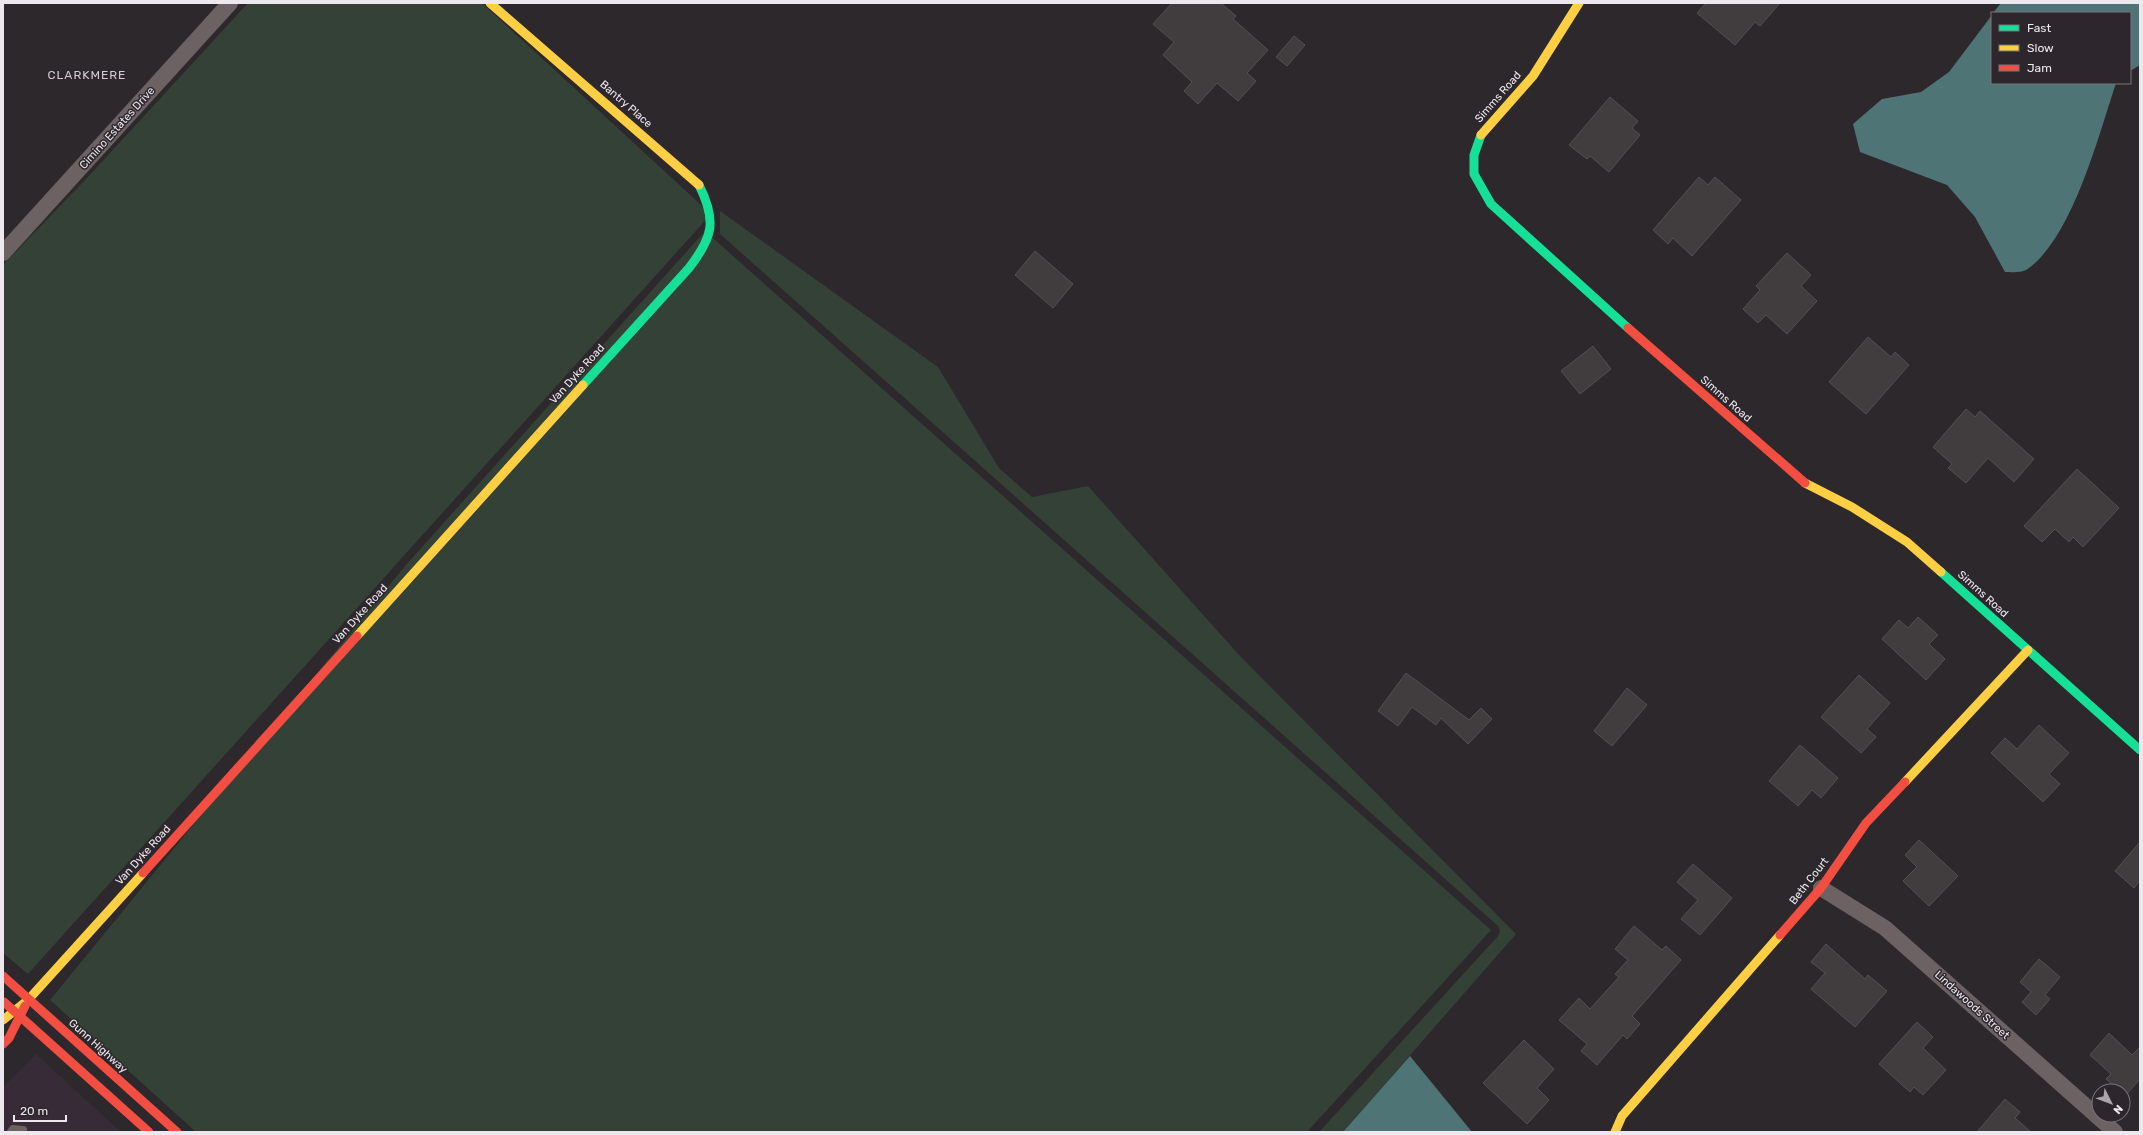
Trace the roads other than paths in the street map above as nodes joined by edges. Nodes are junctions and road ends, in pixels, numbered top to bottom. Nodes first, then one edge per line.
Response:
1 (230, 3) edge
2 (490, 3) edge
3 (1579, 3) edge
4 (707, 243) joint
5 (3, 253) edge
6 (2028, 650) junction
7 (2140, 750) edge
8 (1821, 888) junction
9 (3, 976) edge
10 (28, 1000) junction
11 (3, 1002) edge
12 (17, 1014) junction
13 (3, 1020) edge
14 (3, 1044) edge
15 (23, 1130) dead end
16 (11, 1132) edge
17 (149, 1132) edge
18 (177, 1132) edge
19 (1615, 1132) edge
20 (2115, 1132) edge

1 - 5 street, Cimino Estates Drive
2 - 4 street, Bantry Place
3 - 6 street, Simms Road
4 - 10 street, Van Dyke Road
6 - 7 street, Simms Road
6 - 8 street, Beth Court
8 - 19 street, Beth Court
8 - 20 street, Lindawoods Street
9 - 10 street, Gunn Highway
10 - 12 street, Van Dyke Road
10 - 18 street, Gunn Highway
11 - 12 street
12 - 13 street, Van Dyke Road
12 - 14 street, Van Dyke Road
12 - 17 street
15 - 16 lane

